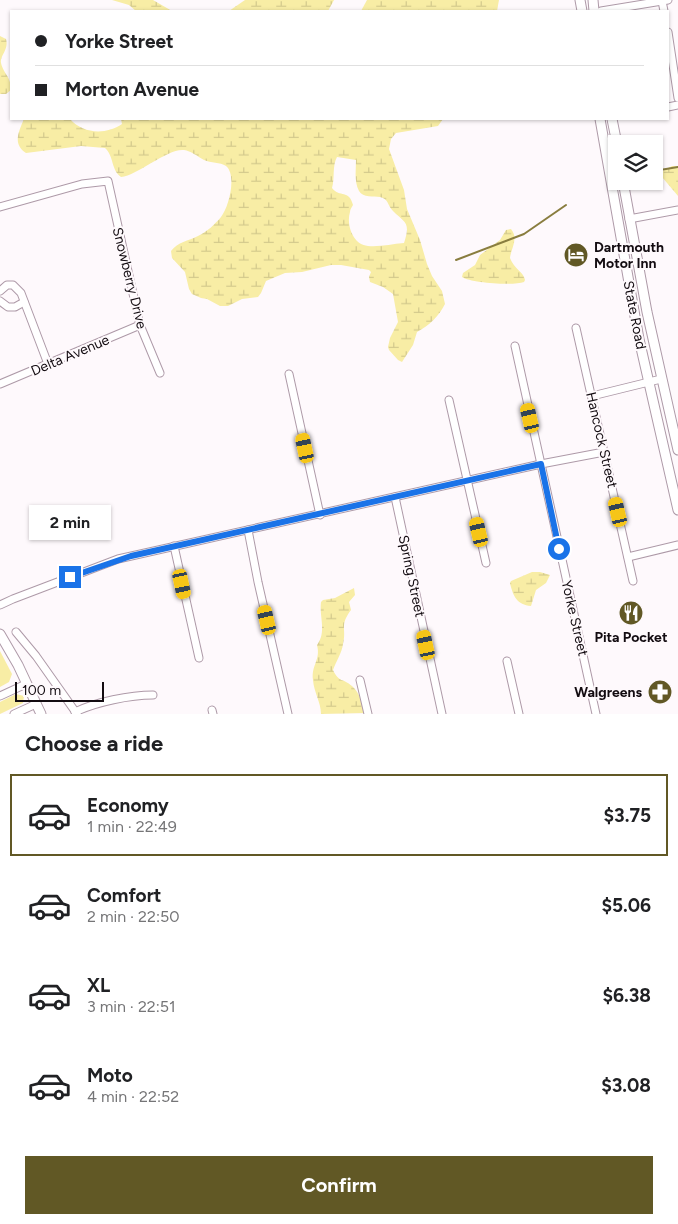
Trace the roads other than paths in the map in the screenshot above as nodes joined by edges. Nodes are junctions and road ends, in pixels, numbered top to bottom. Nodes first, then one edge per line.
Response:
1 (665, 0) edge
2 (607, 10) edge
3 (669, 39) edge
4 (678, 98) edge
5 (600, 120) edge
6 (612, 120) edge
7 (615, 135) edge
8 (624, 190) edge
9 (0, 207) edge
10 (678, 210) edge
11 (629, 219) junction
12 (0, 291) edge
13 (0, 301) edge
14 (24, 302) junction
15 (140, 325) junction
16 (576, 328) dead end
17 (515, 346) dead end
18 (48, 364) junction
19 (160, 373) dead end
20 (289, 374) dead end
21 (661, 379) junction
22 (649, 382) junction
23 (0, 384) edge
24 (592, 396) junction
25 (449, 400) dead end
26 (678, 450) edge
27 (604, 452) junction
28 (541, 464) junction
29 (467, 481) junction
30 (395, 497) junction
31 (678, 510) edge
32 (320, 515) junction
33 (248, 530) junction
34 (678, 545) edge
35 (174, 546) junction
36 (628, 557) junction
37 (486, 563) dead end
38 (633, 581) dead end
39 (0, 605) edge
40 (16, 632) dead end
41 (0, 634) edge
42 (199, 658) dead end
43 (507, 661) dead end
44 (360, 680) dead end
45 (26, 684) junction
46 (153, 695) dead end
47 (0, 696) edge
48 (36, 704) junction
49 (76, 713) edge
50 (14, 714) edge
51 (41, 714) edge
52 (288, 714) edge
53 (368, 714) edge
54 (442, 714) edge
55 (520, 714) edge
56 (596, 714) edge

1 - 2 street
3 - 4 street
5 - 22 main road, State Road
6 - 7 main road
8 - 11 main road, State Road
9 - 15 street, Snowberry Drive
10 - 11 street
11 - 21 main road, State Road
12 - 14 street
13 - 14 street
14 - 18 street
15 - 18 street, Delta Avenue
15 - 19 street, Snowberry Drive
16 - 24 street, Hancock Street
17 - 28 street, Yorke Street
18 - 23 street, Delta Avenue
20 - 32 street
21 - 22 street
21 - 26 main road, State Road
22 - 24 street
22 - 31 main road, State Road
24 - 27 street, Hancock Street
25 - 29 street
27 - 28 street
27 - 36 street, Hancock Street
28 - 29 street
28 - 56 street, Yorke Street
29 - 30 street
29 - 37 street
30 - 32 street
30 - 54 street, Spring Street
32 - 33 street
33 - 35 street
33 - 52 street
34 - 36 street
35 - 39 street
35 - 42 street
36 - 38 street, Hancock Street
40 - 49 street
41 - 45 main road
43 - 55 street
44 - 53 street
45 - 47 street
45 - 48 main road
46 - 49 street
48 - 50 street
48 - 51 main road

